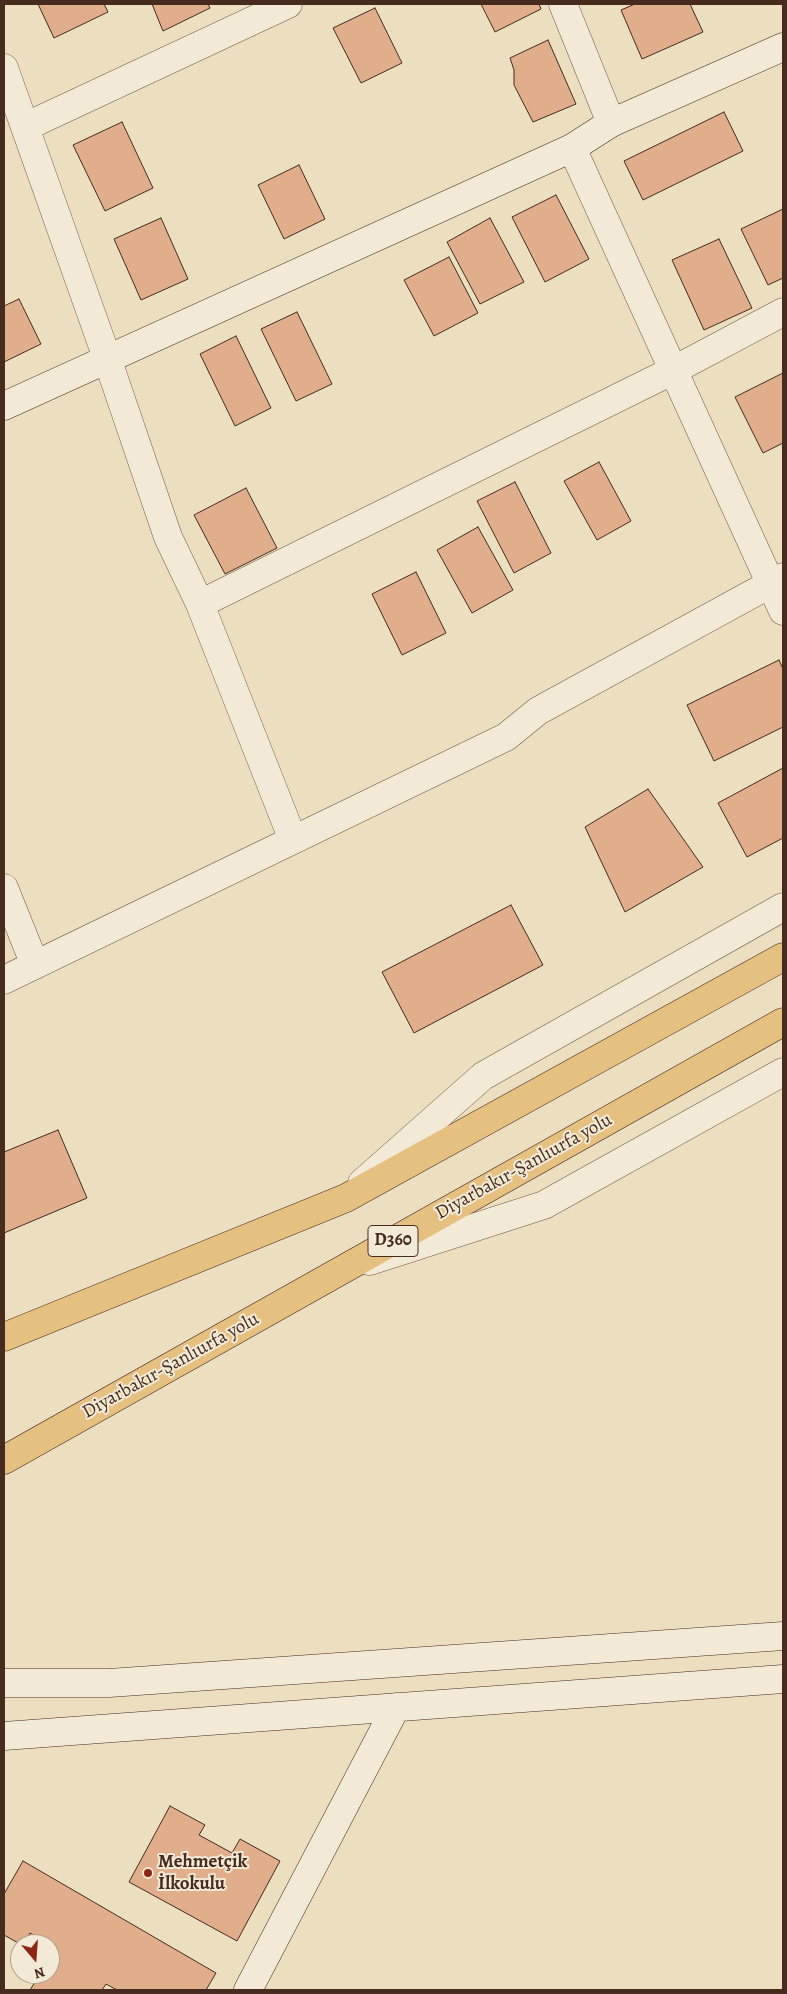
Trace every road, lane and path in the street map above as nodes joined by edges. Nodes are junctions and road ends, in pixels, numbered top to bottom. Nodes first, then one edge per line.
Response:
1 (288, 4) edge
2 (563, 4) edge
3 (783, 47) edge
4 (4, 68) edge
5 (611, 123) junction
6 (25, 127) junction
7 (572, 148) junction
8 (783, 312) edge
9 (107, 358) junction
10 (674, 370) junction
11 (4, 406) edge
12 (777, 580) edge
13 (200, 604) junction
14 (783, 611) edge
15 (293, 840) junction
16 (4, 888) edge
17 (783, 907) edge
18 (783, 957) edge
19 (35, 965) junction
20 (4, 980) edge
21 (783, 1022) edge
22 (783, 1072) edge
23 (346, 1198) junction
24 (339, 1271) junction
25 (4, 1337) edge
26 (4, 1460) edge
27 (783, 1636) edge
28 (783, 1679) edge
29 (4, 1683) edge
30 (396, 1707) junction
31 (4, 1736) edge
32 (248, 1990) edge

1 - 6 street
2 - 5 street
3 - 5 street
4 - 6 street
5 - 7 street
6 - 9 street
7 - 9 street
7 - 10 street
8 - 10 street
9 - 11 street
9 - 13 street
10 - 12 street
10 - 13 street
12 - 14 street
12 - 15 street
13 - 15 street
15 - 19 street
16 - 19 street
17 - 23 street
18 - 23 highway
19 - 20 street
21 - 24 highway, Diyarbakır-Şanlıurfa yolu / D360
22 - 24 street
23 - 25 highway
24 - 26 highway, Diyarbakır-Şanlıurfa yolu / D360
27 - 29 street
28 - 30 street
30 - 31 street
30 - 32 street

